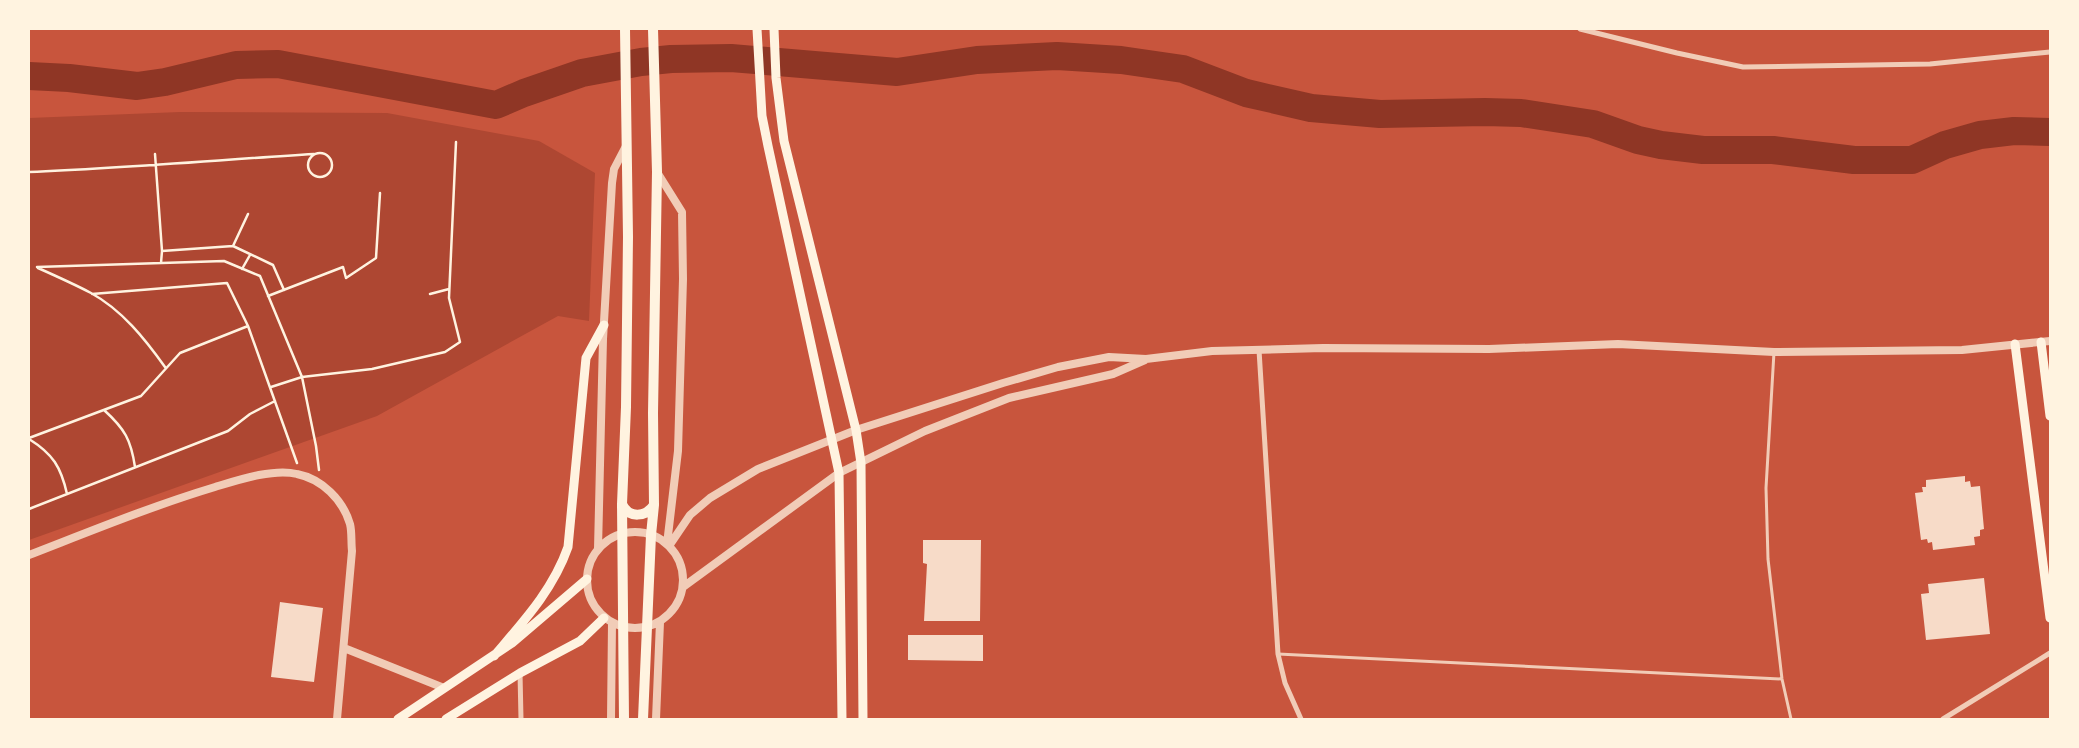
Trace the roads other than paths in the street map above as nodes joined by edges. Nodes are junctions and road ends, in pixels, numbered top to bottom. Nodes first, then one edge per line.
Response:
1 (625, 29) edge
2 (653, 29) edge
3 (757, 29) edge
4 (774, 29) edge
5 (1580, 29) edge
6 (2050, 52) edge
7 (626, 142) junction
8 (657, 172) junction
9 (604, 325) junction
10 (2046, 342) edge
11 (2015, 344) junction
12 (1259, 350) junction
13 (1774, 352) junction
14 (1146, 359) junction
15 (2050, 416) edge
16 (856, 430) junction
17 (831, 439) junction
18 (862, 463) junction
19 (839, 473) junction
20 (622, 504) junction
21 (654, 505) junction
22 (668, 545) junction
23 (598, 549) junction
24 (29, 555) edge
25 (587, 579) junction
26 (683, 587) junction
27 (2050, 618) edge
28 (608, 620) junction
29 (660, 622) junction
30 (344, 648) junction
31 (2050, 653) edge
32 (1278, 654) junction
33 (494, 656) junction
34 (520, 673) junction
35 (1782, 679) junction
36 (444, 688) junction
37 (337, 719) edge
38 (398, 719) edge
39 (446, 719) edge
40 (520, 719) edge
41 (611, 719) edge
42 (624, 719) edge
43 (643, 719) edge
44 (656, 719) edge
45 (842, 719) edge
46 (863, 719) edge
47 (1302, 719) edge
48 (1791, 719) edge
49 (1943, 719) edge

1 - 7 highway
2 - 8 highway
3 - 17 main road
4 - 16 main road
5 - 6 street
7 - 9 street
7 - 20 highway
8 - 21 highway
8 - 22 street
9 - 23 street
9 - 33 main road
10 - 11 street
10 - 15 main road
11 - 13 street
11 - 27 main road
12 - 13 street
12 - 14 street
12 - 32 street
13 - 35 lane
14 - 16 street
14 - 18 street
16 - 17 street
16 - 18 main road
17 - 19 main road
17 - 22 street
18 - 19 street
18 - 46 main road
19 - 26 street
19 - 45 main road
20 - 21 highway
20 - 42 highway
21 - 43 highway
22 - 23 street
22 - 26 street
23 - 25 street
24 - 30 street
25 - 28 street
25 - 33 main road
26 - 29 street
28 - 29 street
28 - 34 main road
28 - 41 street
29 - 44 street
30 - 36 street
30 - 37 street
31 - 49 street
32 - 35 lane
32 - 47 street
33 - 36 main road
34 - 39 main road
34 - 40 street
35 - 48 lane
36 - 38 main road

